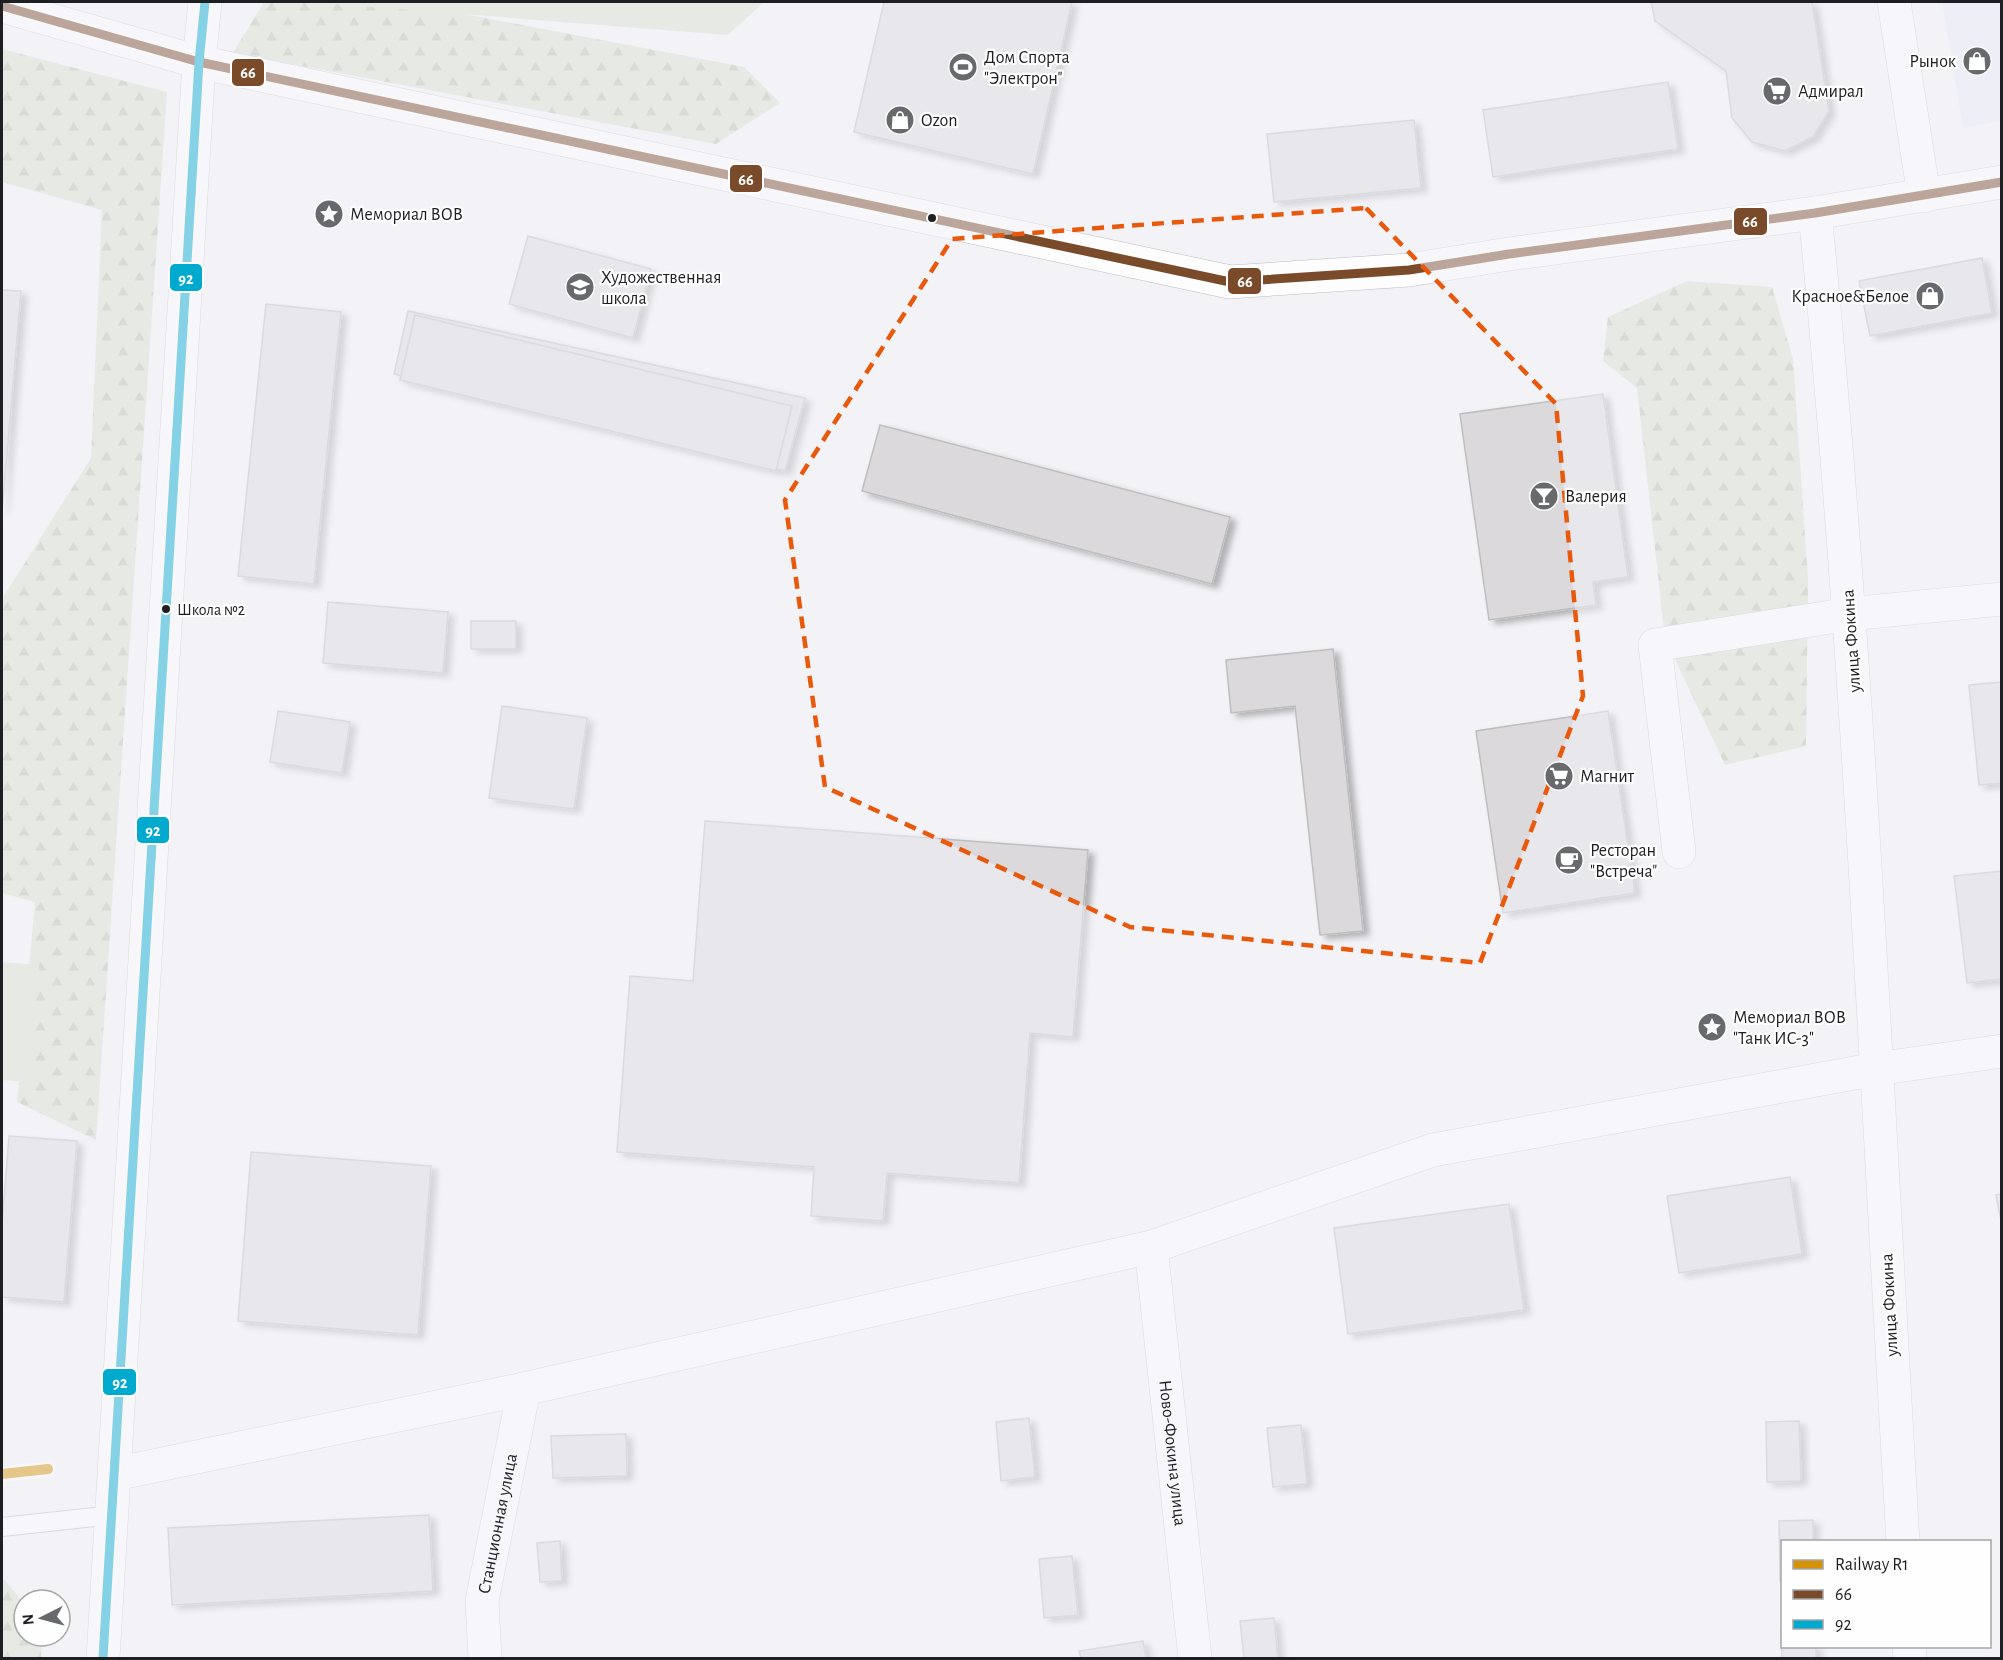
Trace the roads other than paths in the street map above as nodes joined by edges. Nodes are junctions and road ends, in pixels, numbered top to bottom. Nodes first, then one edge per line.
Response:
1 (205, 2) edge
2 (1894, 2) edge
3 (2, 6) edge
4 (199, 62) junction
5 (2001, 182) edge
6 (1924, 196) junction
7 (1815, 213) junction
8 (2001, 599) edge
9 (1849, 614) junction
10 (1679, 852) dead end
11 (2001, 1051) edge
12 (1876, 1070) junction
13 (1151, 1247) junction
14 (524, 1389) junction
15 (115, 1474) junction
16 (113, 1515) junction
17 (2, 1527) edge
18 (1903, 1540) edge
19 (103, 1659) edge
20 (485, 1659) edge
21 (1195, 1659) edge

1 - 4 street
2 - 6 street
3 - 4 street
4 - 7 street
4 - 15 street
5 - 6 street
6 - 7 street
7 - 9 street, улица Фокина
8 - 9 street
9 - 10 street
9 - 12 street, улица Фокина
11 - 12 street
12 - 13 street
12 - 18 street, улица Фокина
13 - 14 street
13 - 21 street, Ново-Фокина улица
14 - 15 street
14 - 20 street, Станционная улица
15 - 16 street
16 - 17 lane
16 - 19 street

